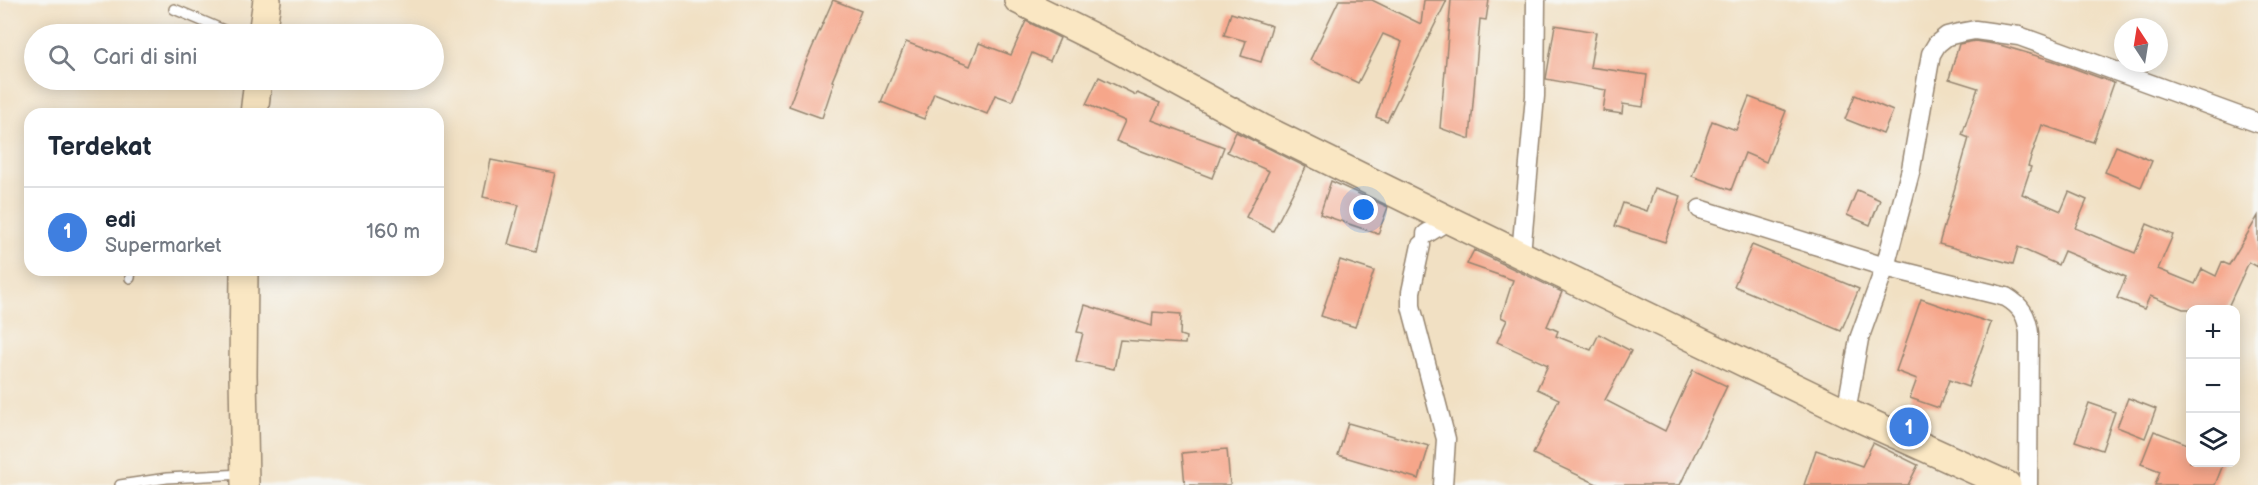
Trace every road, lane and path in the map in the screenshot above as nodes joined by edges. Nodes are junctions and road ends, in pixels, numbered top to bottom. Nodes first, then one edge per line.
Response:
1 (267, 0) edge
2 (1018, 0) edge
3 (1536, 0) edge
4 (174, 9) dead end
5 (209, 24) edge
6 (263, 24) edge
7 (257, 90) edge
8 (255, 108) edge
9 (2258, 123) edge
10 (1700, 209) dead end
11 (1432, 233) junction
12 (1521, 254) junction
13 (1885, 267) junction
14 (244, 276) edge
15 (1846, 412) junction
16 (245, 479) edge
17 (120, 485) edge
18 (1443, 485) edge
19 (2007, 485) edge
20 (2028, 485) edge

1 - 6 main road
2 - 11 main road
3 - 12 street
4 - 5 lane
7 - 8 main road
9 - 13 street
10 - 13 street
11 - 12 main road
11 - 18 street
12 - 15 main road
13 - 15 street
13 - 20 street
14 - 16 main road
15 - 19 main road
16 - 17 lane

